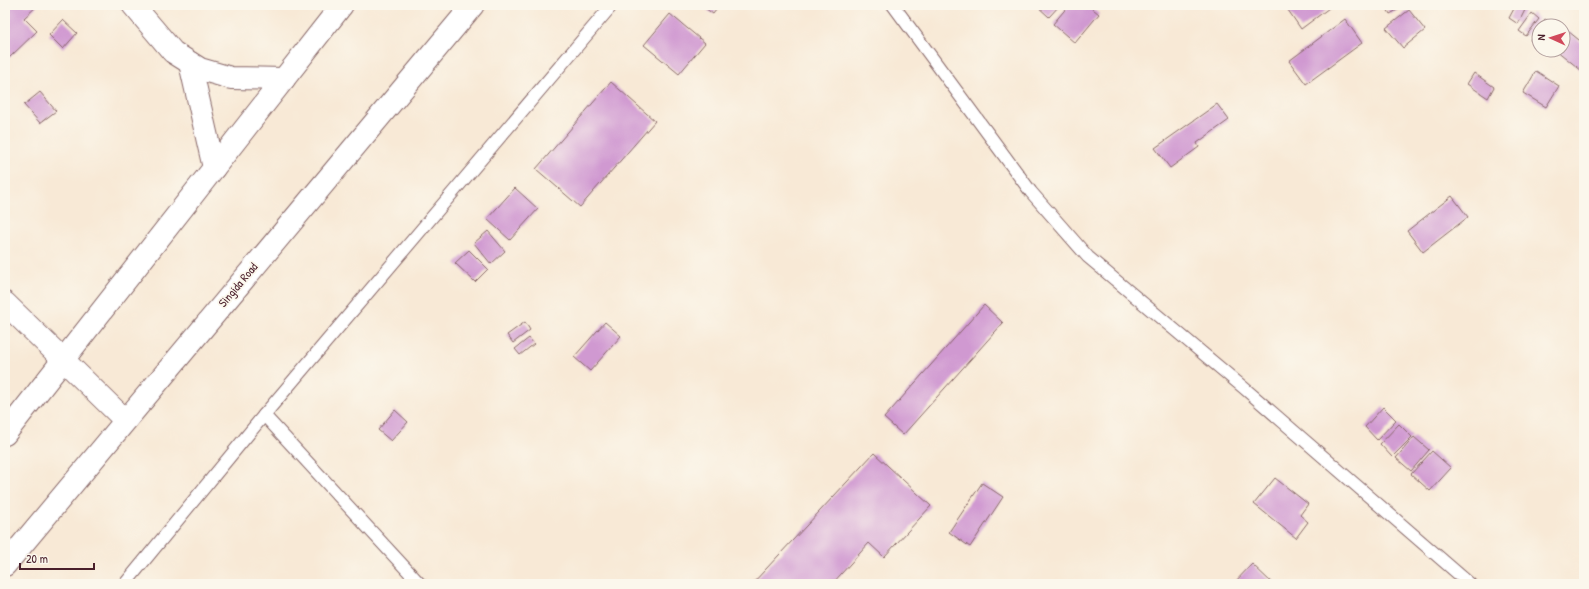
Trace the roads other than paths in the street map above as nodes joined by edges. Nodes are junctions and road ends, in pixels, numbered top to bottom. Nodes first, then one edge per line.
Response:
1 (132, 5) edge
2 (342, 5) edge
3 (473, 5) edge
4 (612, 5) edge
5 (893, 5) edge
6 (190, 63) junction
7 (284, 79) junction
8 (214, 168) junction
9 (5, 302) edge
10 (64, 360) junction
11 (264, 415) junction
12 (126, 420) junction
13 (5, 434) edge
14 (5, 565) edge
15 (125, 584) edge
16 (420, 584) edge
17 (1470, 584) edge

1 - 6 main road
2 - 7 main road
3 - 12 main road, Singida Road
4 - 11 lane
5 - 17 lane
6 - 7 main road
6 - 8 main road
7 - 8 main road
8 - 10 main road
9 - 10 main road
10 - 12 main road
10 - 13 main road
11 - 15 lane
11 - 16 lane
12 - 14 main road, Singida Road

